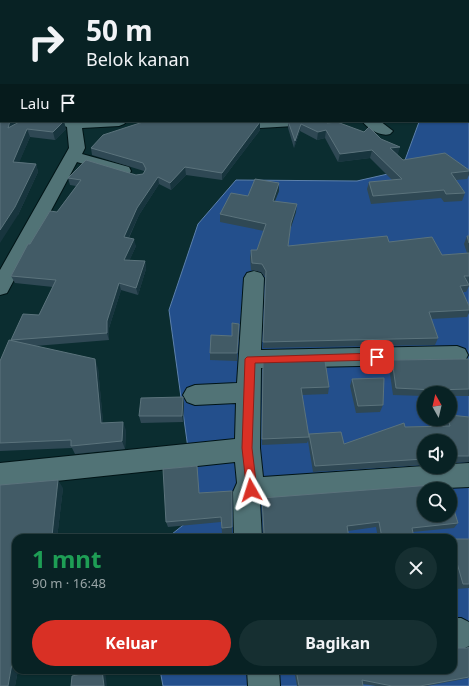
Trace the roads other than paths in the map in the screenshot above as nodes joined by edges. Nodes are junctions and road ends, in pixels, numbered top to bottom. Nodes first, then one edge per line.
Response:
1 (94, 122) edge
2 (231, 122) edge
3 (289, 122) edge
4 (371, 122) edge
5 (68, 123) edge
6 (384, 131) dead end
7 (73, 156) junction
8 (138, 176) edge
9 (254, 278) dead end
10 (0, 288) edge
11 (457, 355) dead end
12 (250, 359) junction
13 (248, 392) junction
14 (194, 395) dead end
15 (244, 449) junction
16 (0, 474) edge
17 (469, 475) edge
18 (251, 490) junction
19 (248, 534) edge
20 (263, 674) edge
21 (264, 686) edge

1 - 5 street
2 - 3 street
4 - 6 street
5 - 7 street
7 - 8 street
7 - 10 street
9 - 12 street
11 - 12 street
12 - 13 street
13 - 14 street
13 - 15 street
15 - 16 street
15 - 18 street
17 - 18 street
18 - 19 street
20 - 21 street

